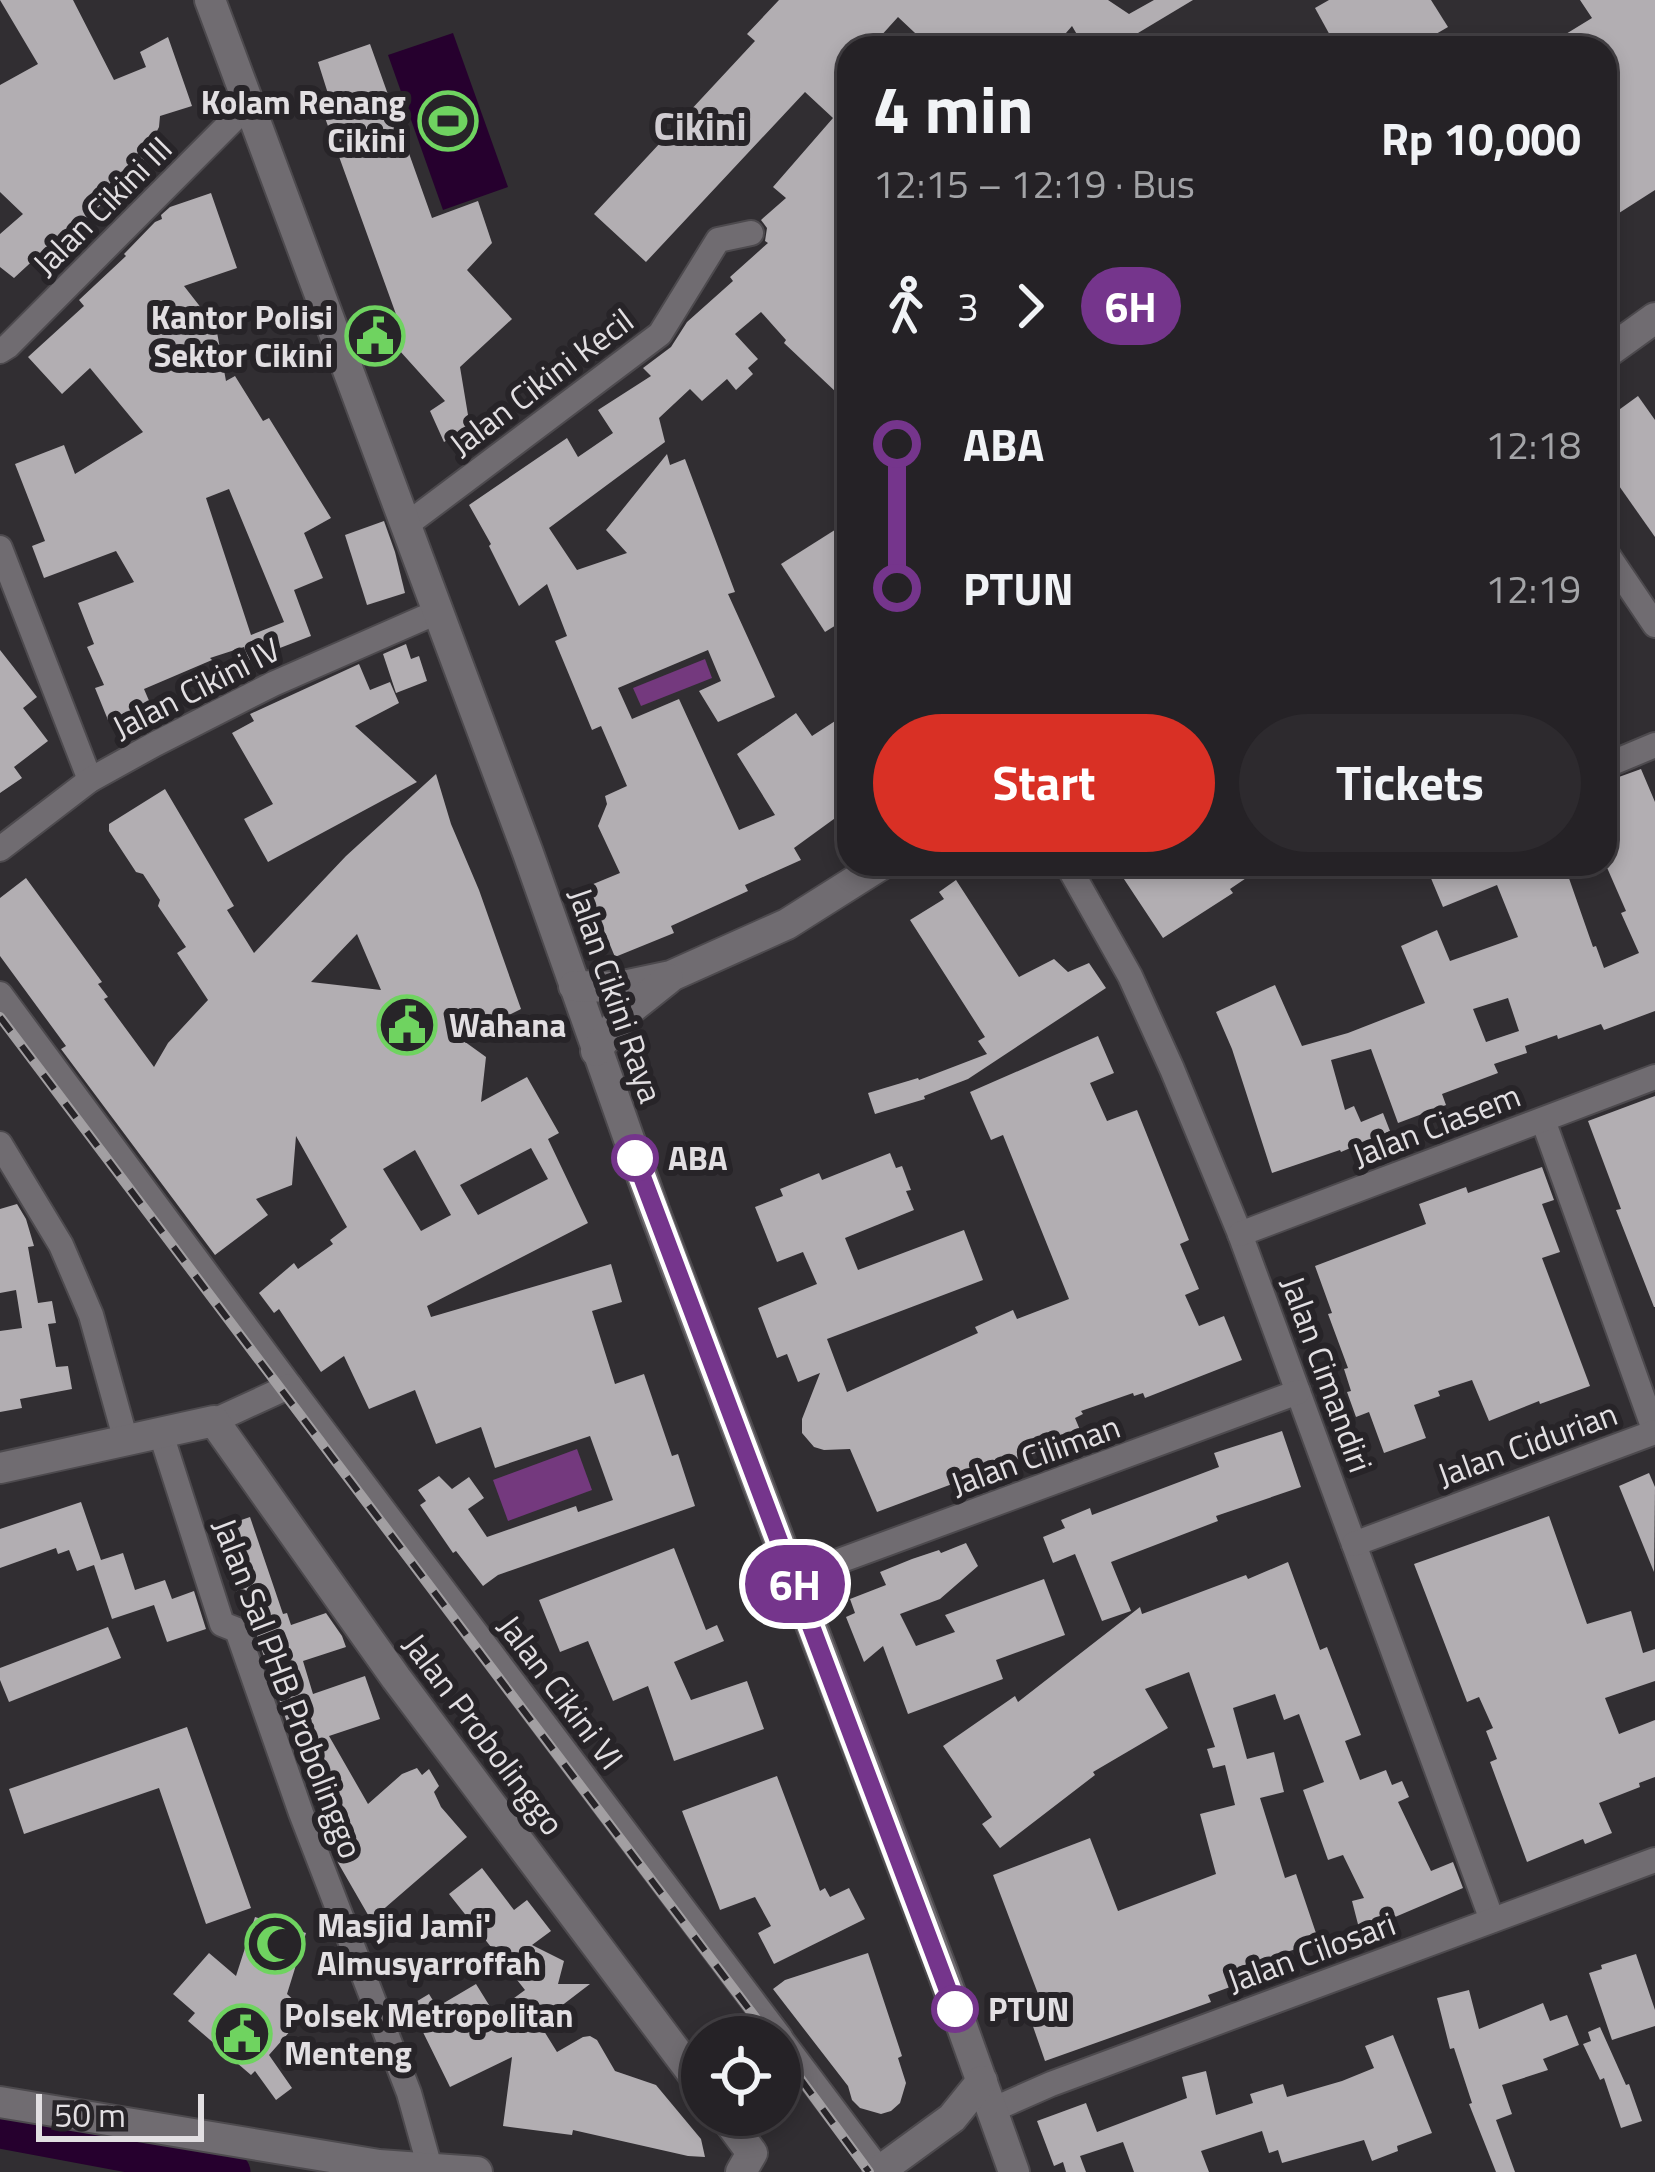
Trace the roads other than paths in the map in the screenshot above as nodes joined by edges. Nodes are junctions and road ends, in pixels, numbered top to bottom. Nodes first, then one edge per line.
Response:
1 (210, 0) edge
2 (248, 105) junction
3 (751, 233) dead end
4 (1655, 318) edge
5 (1617, 345) edge
6 (0, 351) edge
7 (405, 526) junction
8 (0, 548) edge
9 (1617, 569) edge
10 (437, 612) junction
11 (1655, 625) edge
12 (1655, 745) edge
13 (1617, 761) edge
14 (90, 780) junction
15 (0, 849) edge
16 (863, 876) edge
17 (1074, 876) edge
18 (671, 976) junction
19 (574, 986) junction
20 (0, 994) edge
21 (596, 1051) junction
22 (1655, 1077) edge
23 (1544, 1120) junction
24 (0, 1144) edge
25 (1240, 1234) junction
26 (290, 1386) junction
27 (1298, 1392) junction
28 (214, 1421) junction
29 (1655, 1432) edge
30 (161, 1434) junction
31 (126, 1441) junction
32 (0, 1468) edge
33 (1354, 1544) junction
34 (793, 1578) junction
35 (1655, 1860) edge
36 (1492, 1920) junction
37 (764, 2016) edge
38 (681, 2058) edge
39 (801, 2065) edge
40 (987, 2096) junction
41 (0, 2102) edge
42 (363, 2166) edge
43 (422, 2169) edge
44 (879, 2171) edge
45 (477, 2172) edge
46 (1014, 2172) edge

1 - 2 main road, Jalan Cikini Raya
2 - 6 street, Jalan Cikini III
2 - 7 main road, Jalan Cikini Raya
3 - 7 street, Jalan Cikini Kecil
4 - 5 main road
7 - 10 main road, Jalan Cikini Raya
8 - 14 street
9 - 11 street
10 - 14 street, Jalan Cikini IV
10 - 19 main road, Jalan Cikini Raya
12 - 13 street
14 - 15 street, Jalan Cikini IV
16 - 18 main road
17 - 25 street, Jalan Cimandiri
18 - 19 main road
18 - 21 main road
19 - 21 main road, Jalan Cikini Raya
20 - 26 street, Jalan Cikini VI
21 - 34 main road, Jalan Cikini Raya
22 - 23 street, Jalan Ciasem
23 - 25 street, Jalan Ciasem
23 - 29 street
24 - 31 street
25 - 27 street, Jalan Cimandiri
26 - 28 street
26 - 37 street, Jalan Cikini VI
27 - 33 street, Jalan Cimandiri
27 - 34 street, Jalan Ciliman
28 - 30 main road
28 - 38 main road, Jalan Probolinggo
29 - 33 street, Jalan Cidurian
30 - 31 main road
30 - 43 street, Jalan Sal PHB Probolinggo
31 - 32 main road
33 - 36 street, Jalan Cimandiri
34 - 40 main road, Jalan Cikini Raya
35 - 36 street, Jalan Cilosari
36 - 40 street, Jalan Cilosari
39 - 44 street, Jalan Cikini VI
40 - 44 main road
40 - 46 main road, Jalan Cikini Raya
41 - 42 main road
42 - 43 main road
43 - 45 main road

